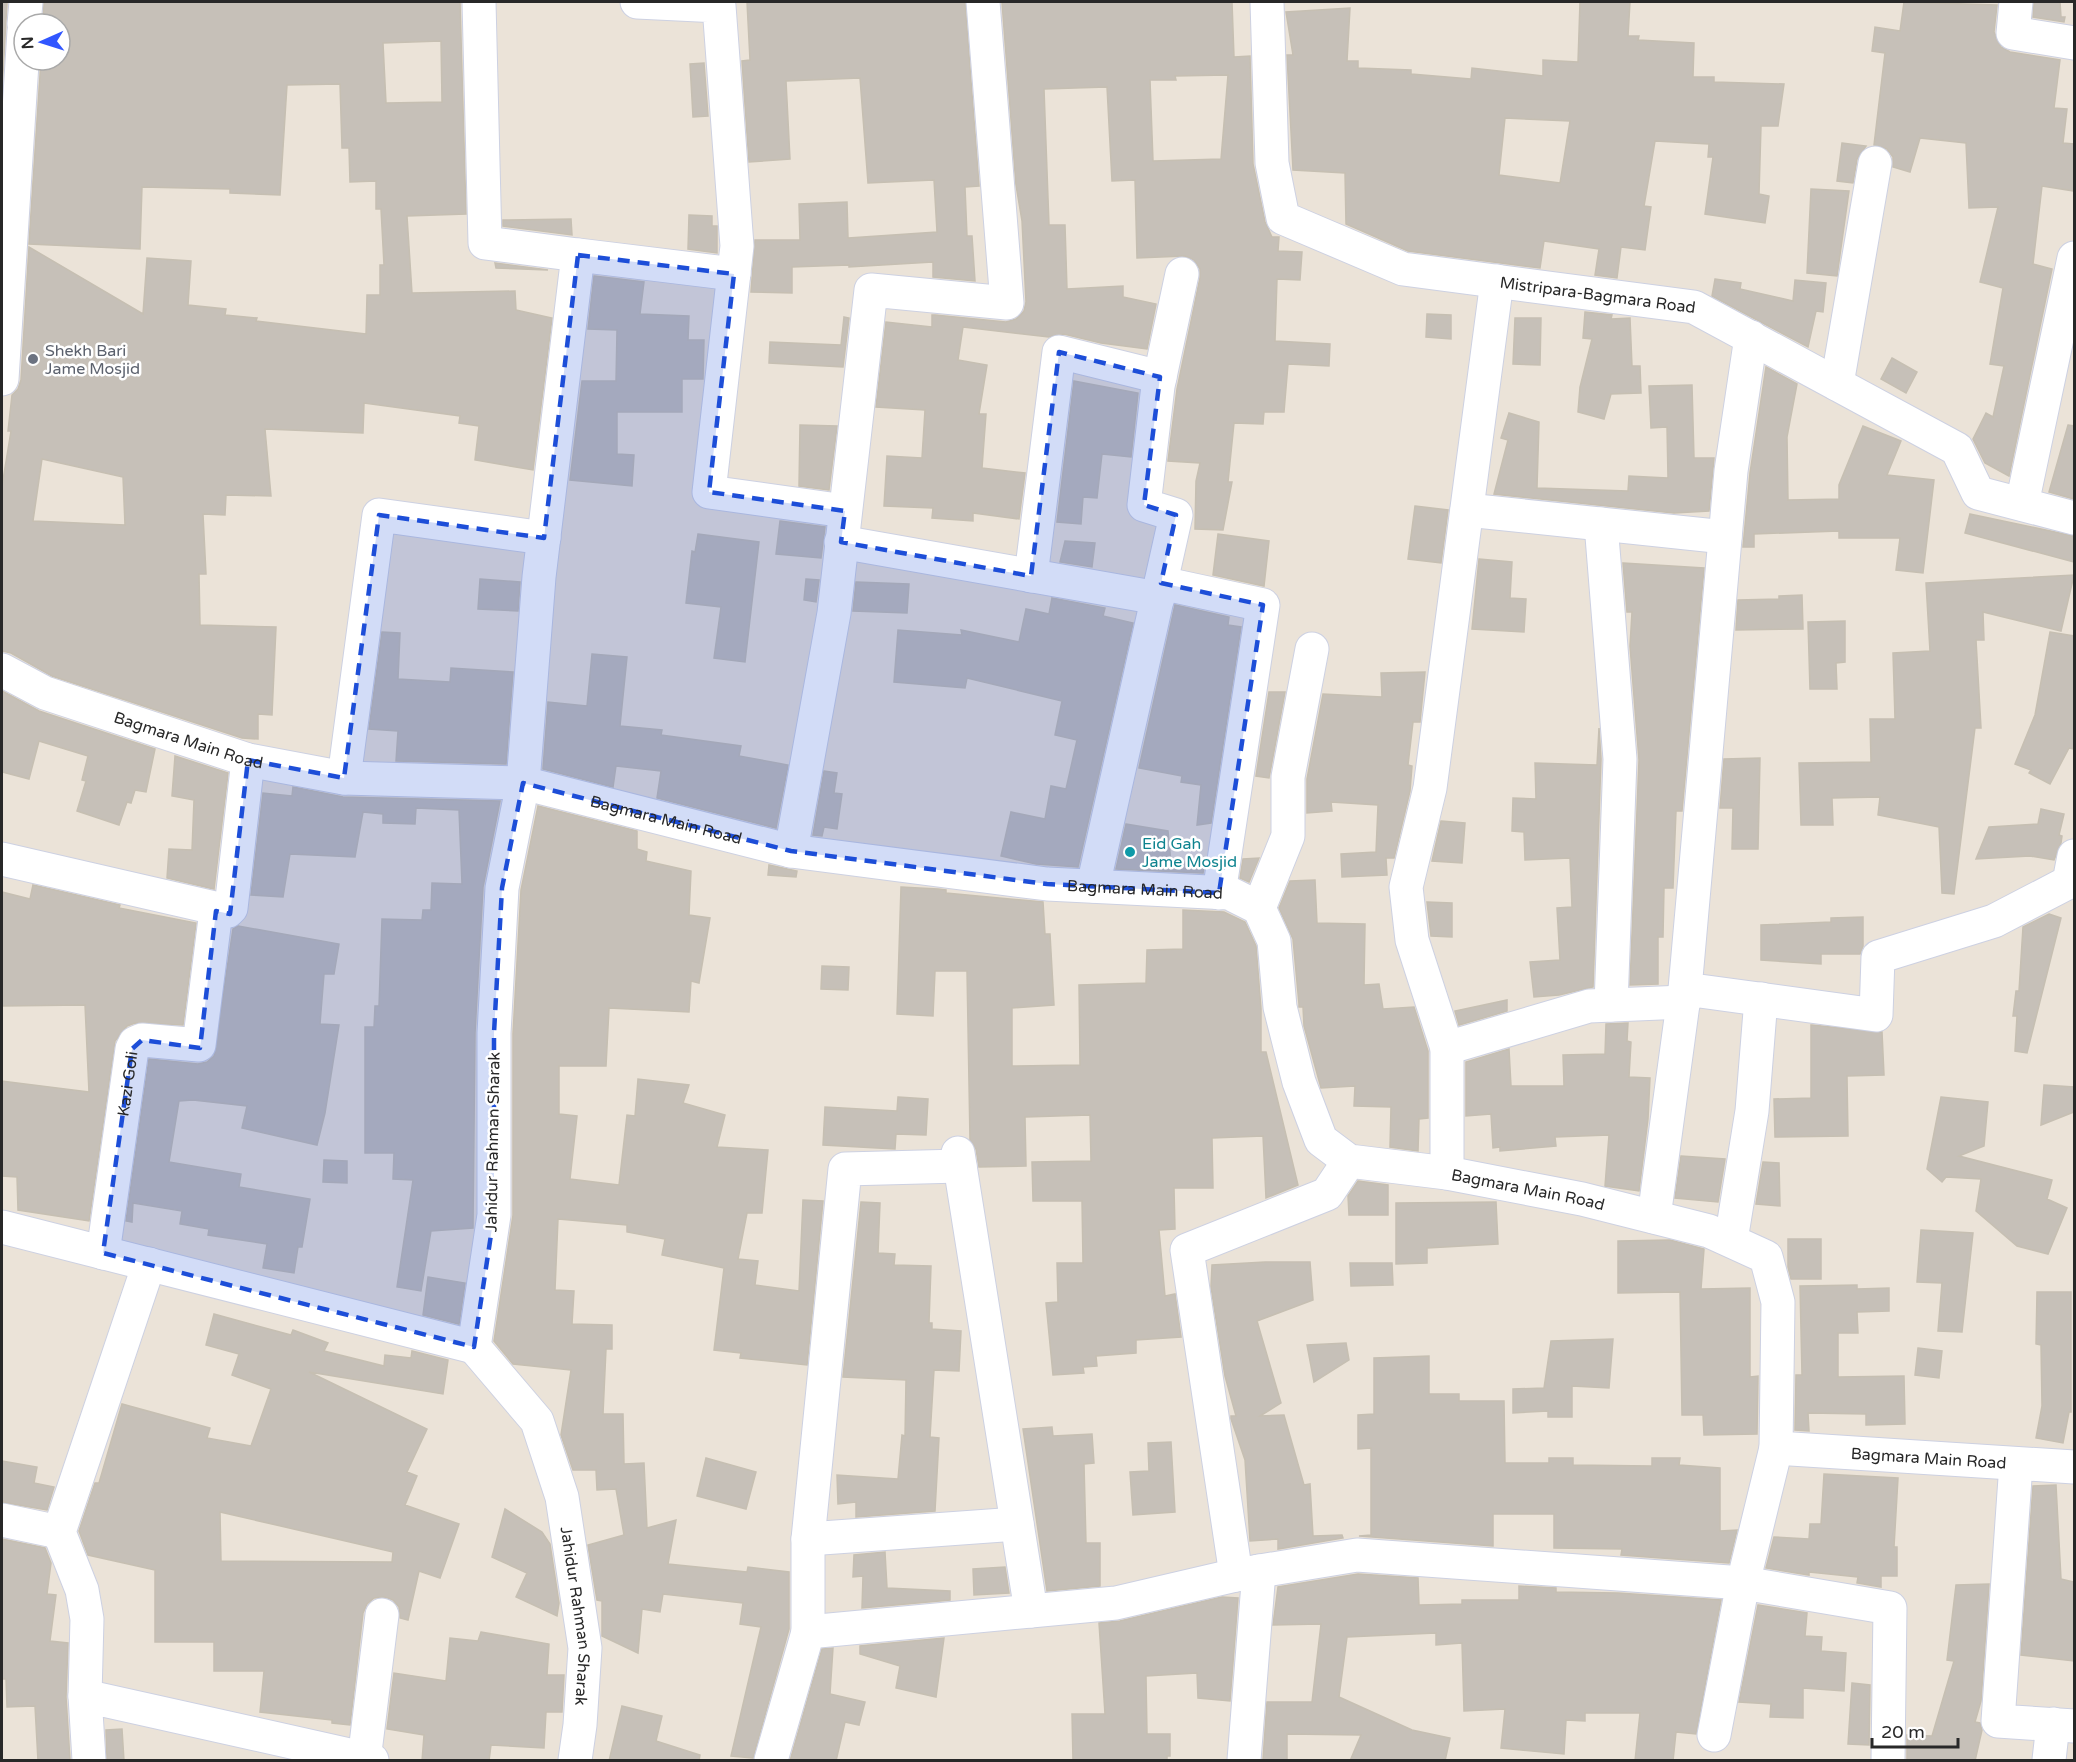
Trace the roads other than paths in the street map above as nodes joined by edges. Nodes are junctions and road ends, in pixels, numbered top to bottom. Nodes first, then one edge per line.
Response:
1 (478, 2) edge
2 (637, 2) edge
3 (983, 2) edge
4 (1267, 2) edge
5 (2016, 2) edge
6 (2074, 43) edge
7 (21, 72) edge
8 (1875, 163) dead end
9 (578, 255) junction
10 (2074, 258) edge
11 (734, 274) junction
12 (1182, 274) dead end
13 (1497, 281) junction
14 (3, 327) edge
15 (1751, 337) junction
16 (1160, 377) junction
17 (2, 380) edge
18 (1837, 384) junction
19 (2022, 504) junction
20 (1467, 510) junction
21 (2074, 518) edge
22 (1601, 524) junction
23 (843, 527) junction
24 (1725, 537) junction
25 (544, 538) junction
26 (1031, 576) junction
27 (1159, 591) junction
28 (1312, 649) dead end
29 (2, 670) edge
30 (248, 760) junction
31 (344, 778) junction
32 (523, 783) junction
33 (792, 851) junction
34 (2074, 856) edge
35 (2, 859) edge
36 (1092, 886) junction
37 (1219, 893) junction
38 (1259, 908) junction
39 (216, 911) junction
40 (1684, 995) junction
41 (1761, 999) junction
42 (1611, 1005) junction
43 (1447, 1048) junction
44 (1349, 1161) junction
45 (1447, 1173) junction
46 (1654, 1217) junction
47 (2, 1227) edge
48 (1731, 1240) junction
49 (103, 1253) junction
50 (148, 1264) junction
51 (474, 1347) junction
52 (1776, 1448) junction
53 (2016, 1464) junction
54 (2074, 1467) edge
55 (2, 1520) edge
56 (1017, 1524) junction
57 (59, 1532) junction
58 (808, 1539) junction
59 (1247, 1573) junction
60 (1743, 1583) junction
61 (1031, 1611) junction
62 (382, 1615) dead end
63 (808, 1632) junction
64 (86, 1696) junction
65 (2064, 1725) edge
66 (1714, 1736) dead end
67 (367, 1760) edge
68 (89, 1761) edge
69 (575, 1761) edge
70 (771, 1761) edge
71 (1244, 1761) edge
72 (1888, 1761) edge
73 (2049, 1761) edge

1 - 9 street
2 - 11 street
3 - 23 street
4 - 13 street, Mistripara-Bagmara Road
5 - 6 street
7 - 14 street
8 - 18 street
9 - 11 street
9 - 25 street, Jahidur Rahman Sharak
10 - 19 street
11 - 23 street
12 - 16 street
13 - 15 street, Mistripara-Bagmara Road
13 - 20 street
14 - 17 street
15 - 18 street, Mistripara-Bagmara Road
15 - 24 street
16 - 26 street
16 - 27 street
18 - 19 street, Mistripara-Bagmara Road
19 - 21 street, Mistripara-Bagmara Road
20 - 22 street
20 - 43 street
22 - 24 street
22 - 42 street
23 - 26 street
23 - 33 street
24 - 40 street
25 - 31 street
25 - 32 street, Jahidur Rahman Sharak
26 - 27 street
27 - 36 street
27 - 37 street
28 - 38 street
29 - 30 street, Bagmara Main Road
30 - 31 street, Bagmara Main Road
30 - 39 street
31 - 32 street, Bagmara Main Road
32 - 33 street, Bagmara Main Road
32 - 51 street, Jahidur Rahman Sharak
33 - 36 street, Bagmara Main Road
34 - 41 street
35 - 39 street
36 - 37 street, Bagmara Main Road
37 - 38 street, Bagmara Main Road
38 - 44 street, Bagmara Main Road
39 - 49 street, Kazi Goli
40 - 41 street
40 - 42 street
40 - 46 street
41 - 48 street
42 - 43 street
43 - 45 street
44 - 45 street, Bagmara Main Road
44 - 59 street
45 - 46 street, Bagmara Main Road
46 - 48 street, Bagmara Main Road
47 - 49 street
48 - 52 street, Bagmara Main Road
49 - 50 street
50 - 51 street
50 - 57 street
51 - 69 street, Jahidur Rahman Sharak
52 - 53 street, Bagmara Main Road
52 - 60 street
53 - 54 street, Bagmara Main Road
53 - 65 street
55 - 57 street
56 - 58 street
56 - 58 street
56 - 61 street
57 - 64 street
58 - 63 street
59 - 60 street
59 - 61 street
59 - 71 street
60 - 66 street
60 - 72 street
61 - 63 street
62 - 67 street
63 - 70 street
64 - 67 street
64 - 68 street
65 - 73 street

